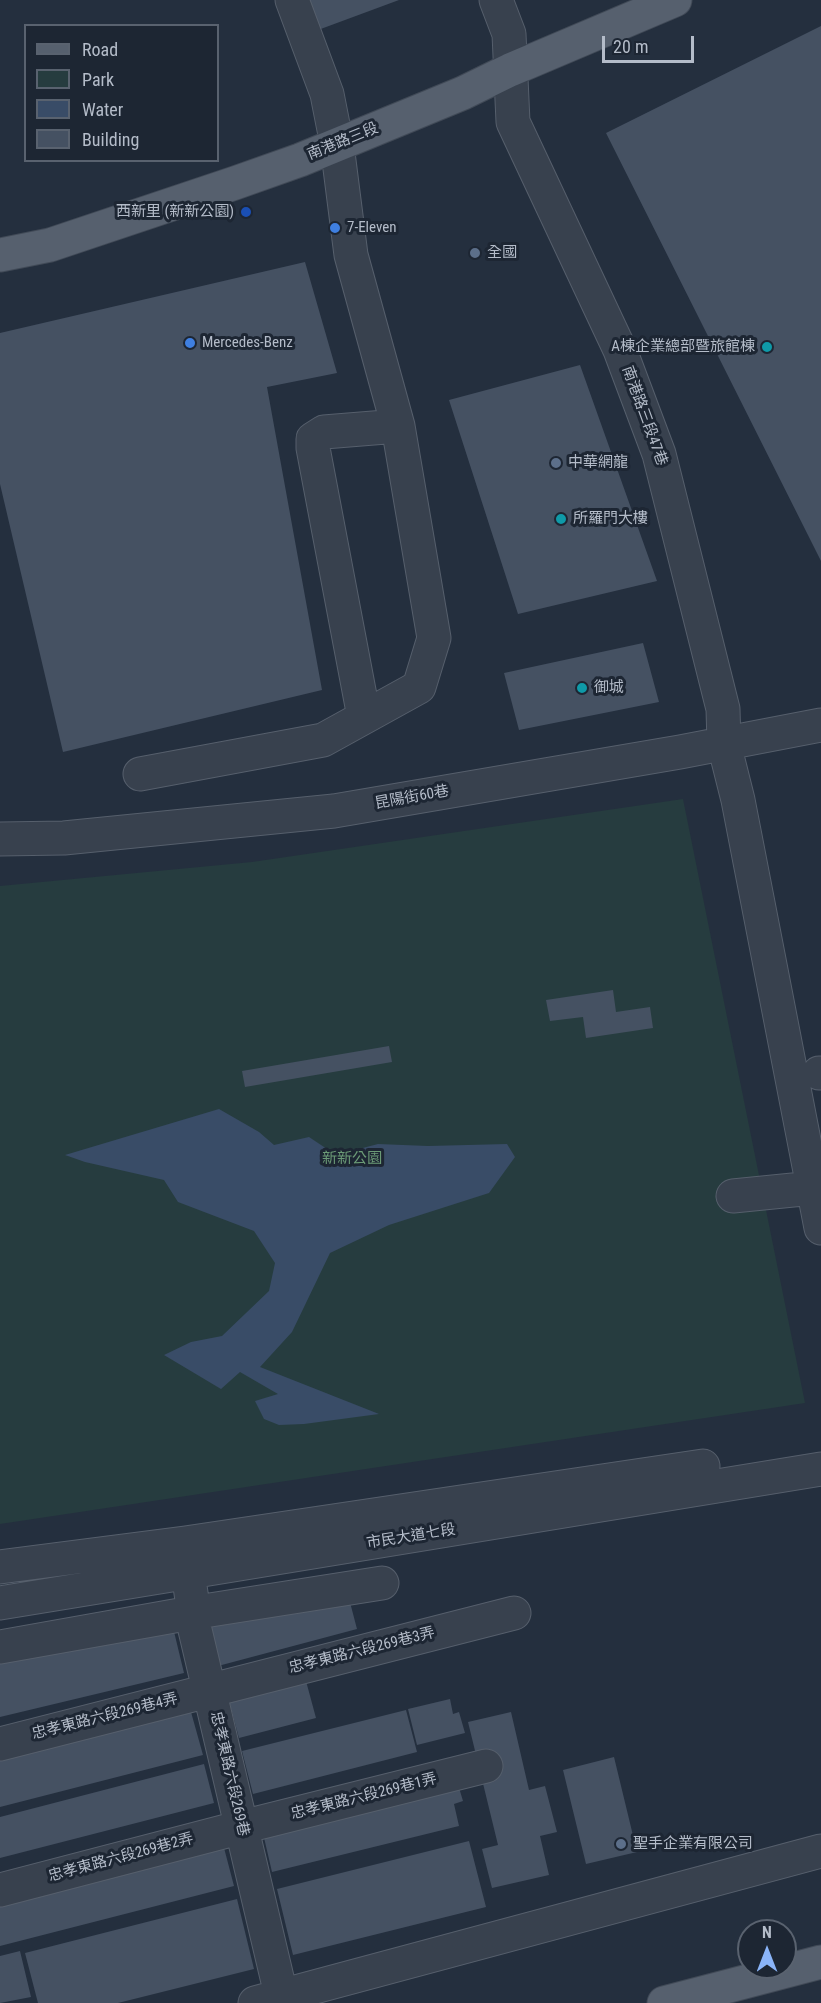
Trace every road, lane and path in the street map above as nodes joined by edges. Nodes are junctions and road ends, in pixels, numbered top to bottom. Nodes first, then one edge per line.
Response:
1 (292, 0) edge
2 (496, 0) edge
3 (675, 0) edge
4 (510, 70) junction
5 (337, 145) junction
6 (0, 255) edge
7 (398, 426) junction
8 (364, 717) junction
9 (821, 725) edge
10 (724, 744) junction
11 (141, 774) dead end
12 (0, 839) edge
13 (813, 1188) junction
14 (733, 1196) dead end
15 (821, 1228) edge
16 (821, 1448) edge
17 (821, 1469) edge
18 (186, 1558) junction
19 (0, 1567) edge
20 (382, 1583) dead end
21 (0, 1603) edge
22 (191, 1613) junction
23 (514, 1613) dead end
24 (0, 1647) edge
25 (210, 1690) junction
26 (0, 1744) edge
27 (486, 1767) dead end
28 (242, 1827) junction
29 (821, 1851) edge
30 (0, 1890) edge
31 (821, 1962) edge
32 (273, 2001) edge
33 (664, 2003) edge

1 - 5 street
2 - 4 street, 南港路三段47巷
3 - 4 main road, 南港路三段
4 - 5 main road, 南港路三段
4 - 10 street, 南港路三段47巷
5 - 6 main road, 南港路三段
5 - 7 street
7 - 8 street
7 - 8 street
8 - 11 street
9 - 10 street, 昆陽街60巷
10 - 12 street, 昆陽街60巷
10 - 13 street, 南港路三段47巷
13 - 14 street
13 - 15 street, 南港路三段47巷
16 - 18 street, 市民大道七段
17 - 18 street, 市民大道七段
18 - 19 street, 市民大道七段
18 - 21 street, 市民大道七段
18 - 22 street, 忠孝東路六段269巷
20 - 22 street
22 - 24 street
22 - 25 street, 忠孝東路六段269巷
23 - 25 street, 忠孝東路六段269巷3弄
25 - 26 street, 忠孝東路六段269巷4弄
25 - 28 street, 忠孝東路六段269巷
27 - 28 street, 忠孝東路六段269巷1弄
28 - 30 street, 忠孝東路六段269巷2弄
28 - 32 street, 忠孝東路六段269巷
29 - 32 street
31 - 33 main road

